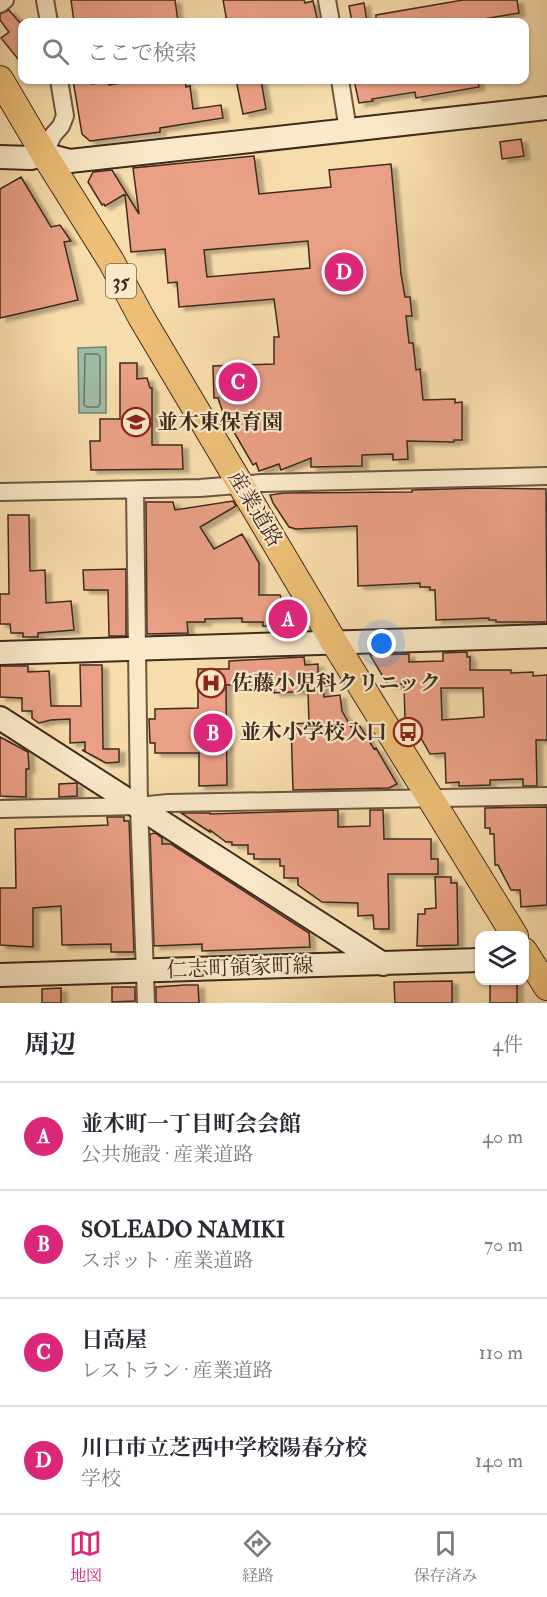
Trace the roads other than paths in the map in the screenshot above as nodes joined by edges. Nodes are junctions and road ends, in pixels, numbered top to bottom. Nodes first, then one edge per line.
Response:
1 (5, 0) edge
2 (45, 0) edge
3 (327, 0) edge
4 (0, 4) edge
5 (48, 18) edge
6 (330, 18) edge
7 (0, 79) edge
8 (60, 84) edge
9 (341, 84) edge
10 (547, 108) edge
11 (348, 130) junction
12 (44, 154) junction
13 (0, 157) edge
14 (547, 476) edge
15 (240, 484) junction
16 (135, 490) junction
17 (0, 492) edge
18 (547, 636) edge
19 (334, 642) junction
20 (138, 649) junction
21 (0, 653) edge
22 (0, 717) edge
23 (547, 796) edge
24 (431, 799) junction
25 (139, 806) junction
26 (0, 809) edge
27 (512, 931) edge
28 (531, 956) edge
29 (475, 960) edge
30 (383, 964) junction
31 (146, 971) junction
32 (0, 975) edge
33 (547, 987) edge
34 (146, 1003) edge

1 - 4 street
2 - 5 street
3 - 6 street
7 - 12 main road, 産業道路 / 35
8 - 12 street
9 - 11 street
10 - 11 street
11 - 12 street
12 - 13 street
12 - 15 main road, 産業道路 / 35
14 - 15 street
15 - 16 street
15 - 19 main road, 産業道路 / 35
16 - 17 street
16 - 20 street
18 - 19 street
19 - 20 street
19 - 24 main road, 産業道路 / 35
20 - 21 street
20 - 25 street
22 - 25 street
23 - 24 street
24 - 25 street
24 - 27 main road, 産業道路 / 35
25 - 26 street
25 - 30 street
25 - 31 street
28 - 33 main road
29 - 30 street, 仁志町領家町線
30 - 31 street, 仁志町領家町線
31 - 32 street, 仁志町領家町線
31 - 34 street

